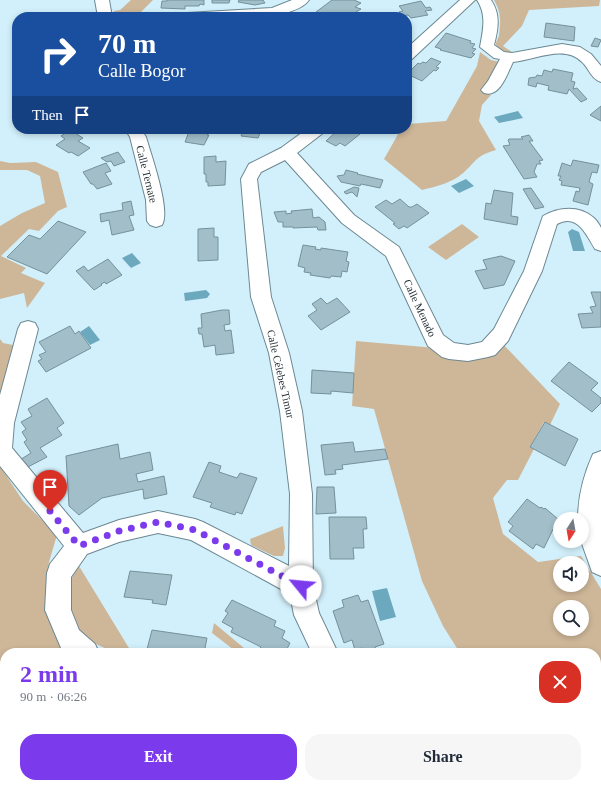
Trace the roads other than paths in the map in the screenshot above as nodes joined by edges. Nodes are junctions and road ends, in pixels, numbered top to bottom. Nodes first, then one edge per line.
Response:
1 (102, 0) edge
2 (302, 0) edge
3 (468, 0) edge
4 (484, 0) edge
5 (104, 12) edge
6 (273, 12) edge
7 (412, 51) edge
8 (508, 58) junction
9 (601, 77) edge
10 (489, 90) dead end
11 (136, 134) edge
12 (310, 134) edge
13 (287, 152) junction
14 (156, 221) dead end
15 (601, 244) edge
16 (28, 329) dead end
17 (601, 461) edge
18 (79, 546) junction
19 (601, 564) edge
20 (301, 586) junction
21 (80, 648) edge
22 (322, 648) edge

1 - 5 street
2 - 6 street
3 - 7 street
4 - 8 street
8 - 9 street
8 - 10 street
11 - 14 street, Calle Ternate
12 - 13 street, Calle Célebes Timur
13 - 15 street, Calle Menado
13 - 20 street, Calle Célebes Timur
16 - 18 street
17 - 19 street
18 - 20 street
18 - 21 street
20 - 22 street, Calle Célebes Timur

